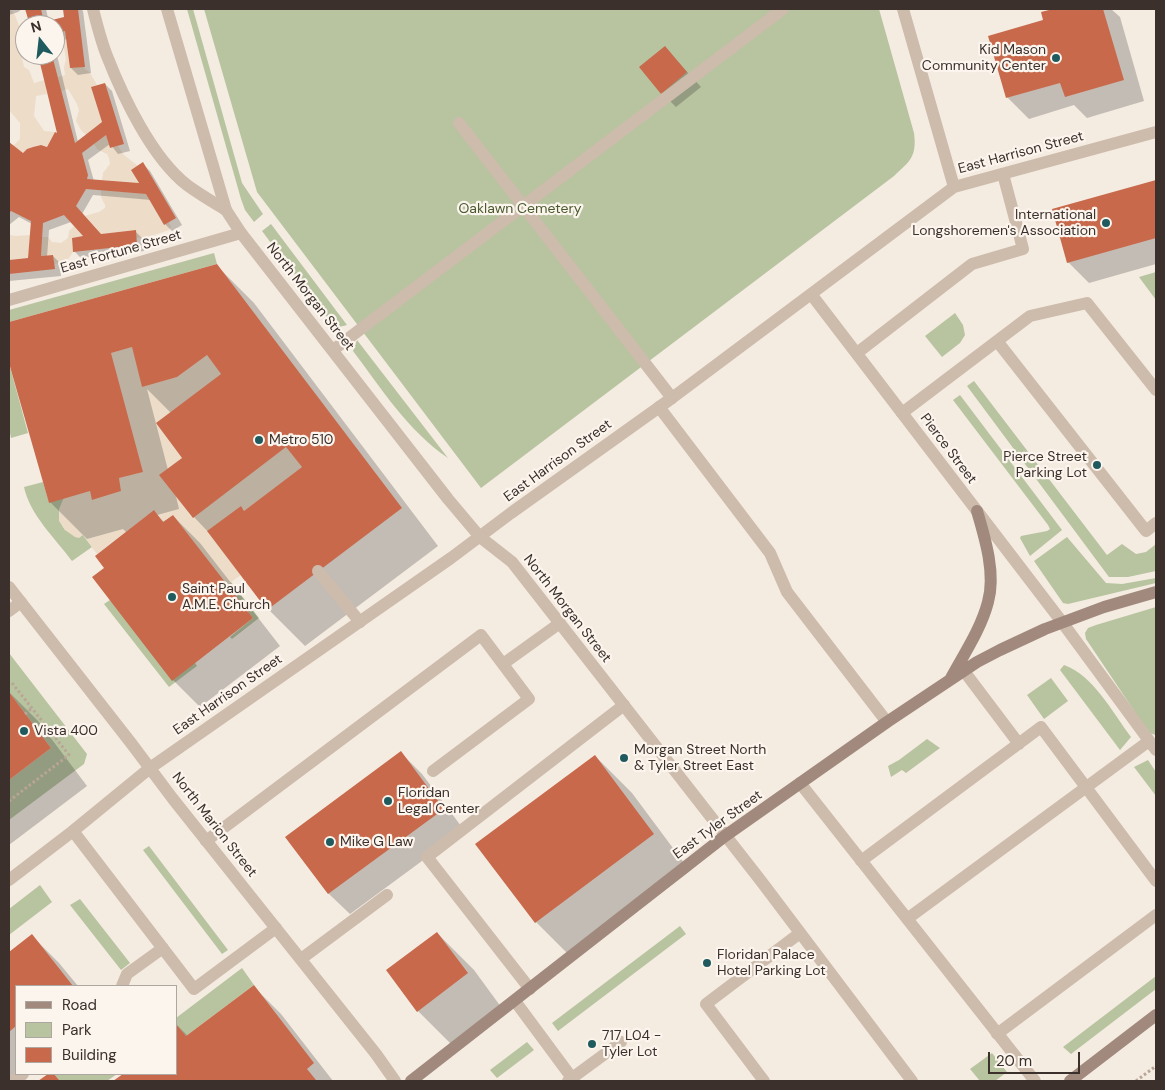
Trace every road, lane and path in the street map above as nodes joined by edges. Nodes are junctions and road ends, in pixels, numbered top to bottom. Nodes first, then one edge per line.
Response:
1 (93, 9) edge
2 (167, 9) edge
3 (783, 9) edge
4 (903, 9) edge
5 (459, 123) dead end
6 (1156, 132) edge
7 (1003, 174) junction
8 (954, 187) junction
9 (523, 206) junction
10 (226, 210) junction
11 (241, 233) junction
12 (811, 294) junction
13 (9, 300) edge
14 (997, 341) junction
15 (333, 350) junction
16 (857, 353) junction
17 (1156, 390) edge
18 (672, 398) junction
19 (659, 407) junction
20 (902, 413) junction
21 (977, 511) junction
22 (1156, 523) edge
23 (480, 537) junction
24 (318, 571) dead end
25 (9, 587) edge
26 (1156, 592) edge
27 (21, 602) junction
28 (9, 611) edge
29 (360, 622) junction
30 (1062, 622) junction
31 (560, 623) junction
32 (503, 664) junction
33 (964, 671) junction
34 (950, 680) junction
35 (12, 683) dead end
36 (624, 705) junction
37 (32, 708) junction
38 (25, 714) dead end
39 (887, 722) junction
40 (1019, 744) junction
41 (1153, 745) edge
42 (150, 768) junction
43 (432, 771) dead end
44 (800, 783) junction
45 (1086, 787) junction
46 (9, 801) edge
47 (73, 831) junction
48 (725, 836) junction
49 (206, 841) junction
50 (861, 861) junction
51 (9, 880) edge
52 (1156, 881) edge
53 (387, 895) dead end
54 (1156, 915) edge
55 (907, 919) junction
56 (276, 928) junction
57 (800, 933) junction
58 (163, 948) junction
59 (301, 958) junction
60 (122, 985) edge
61 (530, 989) junction
62 (515, 1001) junction
63 (1156, 1014) edge
64 (997, 1034) junction
65 (621, 1042) dead end
66 (1156, 1066) edge
67 (570, 1080) edge
68 (395, 1081) edge
69 (411, 1081) edge
70 (764, 1081) edge
71 (912, 1081) edge
72 (1035, 1081) edge
73 (1070, 1081) edge
74 (1136, 1081) edge

1 - 10 street
2 - 10 street, North Morgan Street
3 - 9 street
4 - 8 street
5 - 9 street
6 - 7 street, East Harrison Street
7 - 8 street, East Harrison Street
7 - 16 street
8 - 12 street, East Harrison Street
9 - 15 street
9 - 18 street
10 - 11 street, North Morgan Street
11 - 13 street, East Fortune Street
11 - 15 street, North Morgan Street
12 - 16 street, Pierce Street
12 - 18 street, East Harrison Street
14 - 17 street
14 - 20 street
14 - 22 street
15 - 23 street, North Morgan Street
16 - 20 street, Pierce Street
18 - 19 street, East Harrison Street
19 - 23 street, East Harrison Street
19 - 39 street
20 - 21 street, Pierce Street
21 - 30 street, Pierce Street
21 - 34 main road
23 - 29 street, East Harrison Street
23 - 31 street, North Morgan Street
24 - 29 street
25 - 27 street, North Marion Street
26 - 30 main road, East Tyler Street
27 - 28 street
27 - 42 street, North Marion Street
29 - 42 street, East Harrison Street
30 - 33 main road, East Tyler Street
30 - 41 street, Pierce Street
31 - 32 street
31 - 36 street, North Morgan Street
32 - 43 street
32 - 49 street
33 - 34 main road, East Tyler Street
33 - 40 street
34 - 39 main road, East Tyler Street
35 - 37 path
36 - 48 street, North Morgan Street
36 - 61 street
37 - 38 path
37 - 46 path
39 - 44 main road, East Tyler Street
40 - 45 street
40 - 50 street
41 - 45 street
42 - 47 street, East Harrison Street
42 - 49 street, North Marion Street
44 - 48 main road, East Tyler Street
44 - 50 street
45 - 52 street
45 - 55 street
47 - 51 street, East Harrison Street
47 - 58 street
48 - 57 street, North Morgan Street
48 - 61 main road, East Tyler Street
49 - 56 street, North Marion Street
50 - 55 street
53 - 59 street
54 - 64 street
55 - 64 street
56 - 58 street
56 - 59 street, North Marion Street
57 - 70 street
57 - 71 street, North Morgan Street
58 - 60 street
59 - 68 street, North Marion Street
61 - 62 main road, East Tyler Street
62 - 67 street
62 - 69 main road, East Tyler Street
63 - 73 main road
64 - 72 street
65 - 67 street
66 - 74 path

